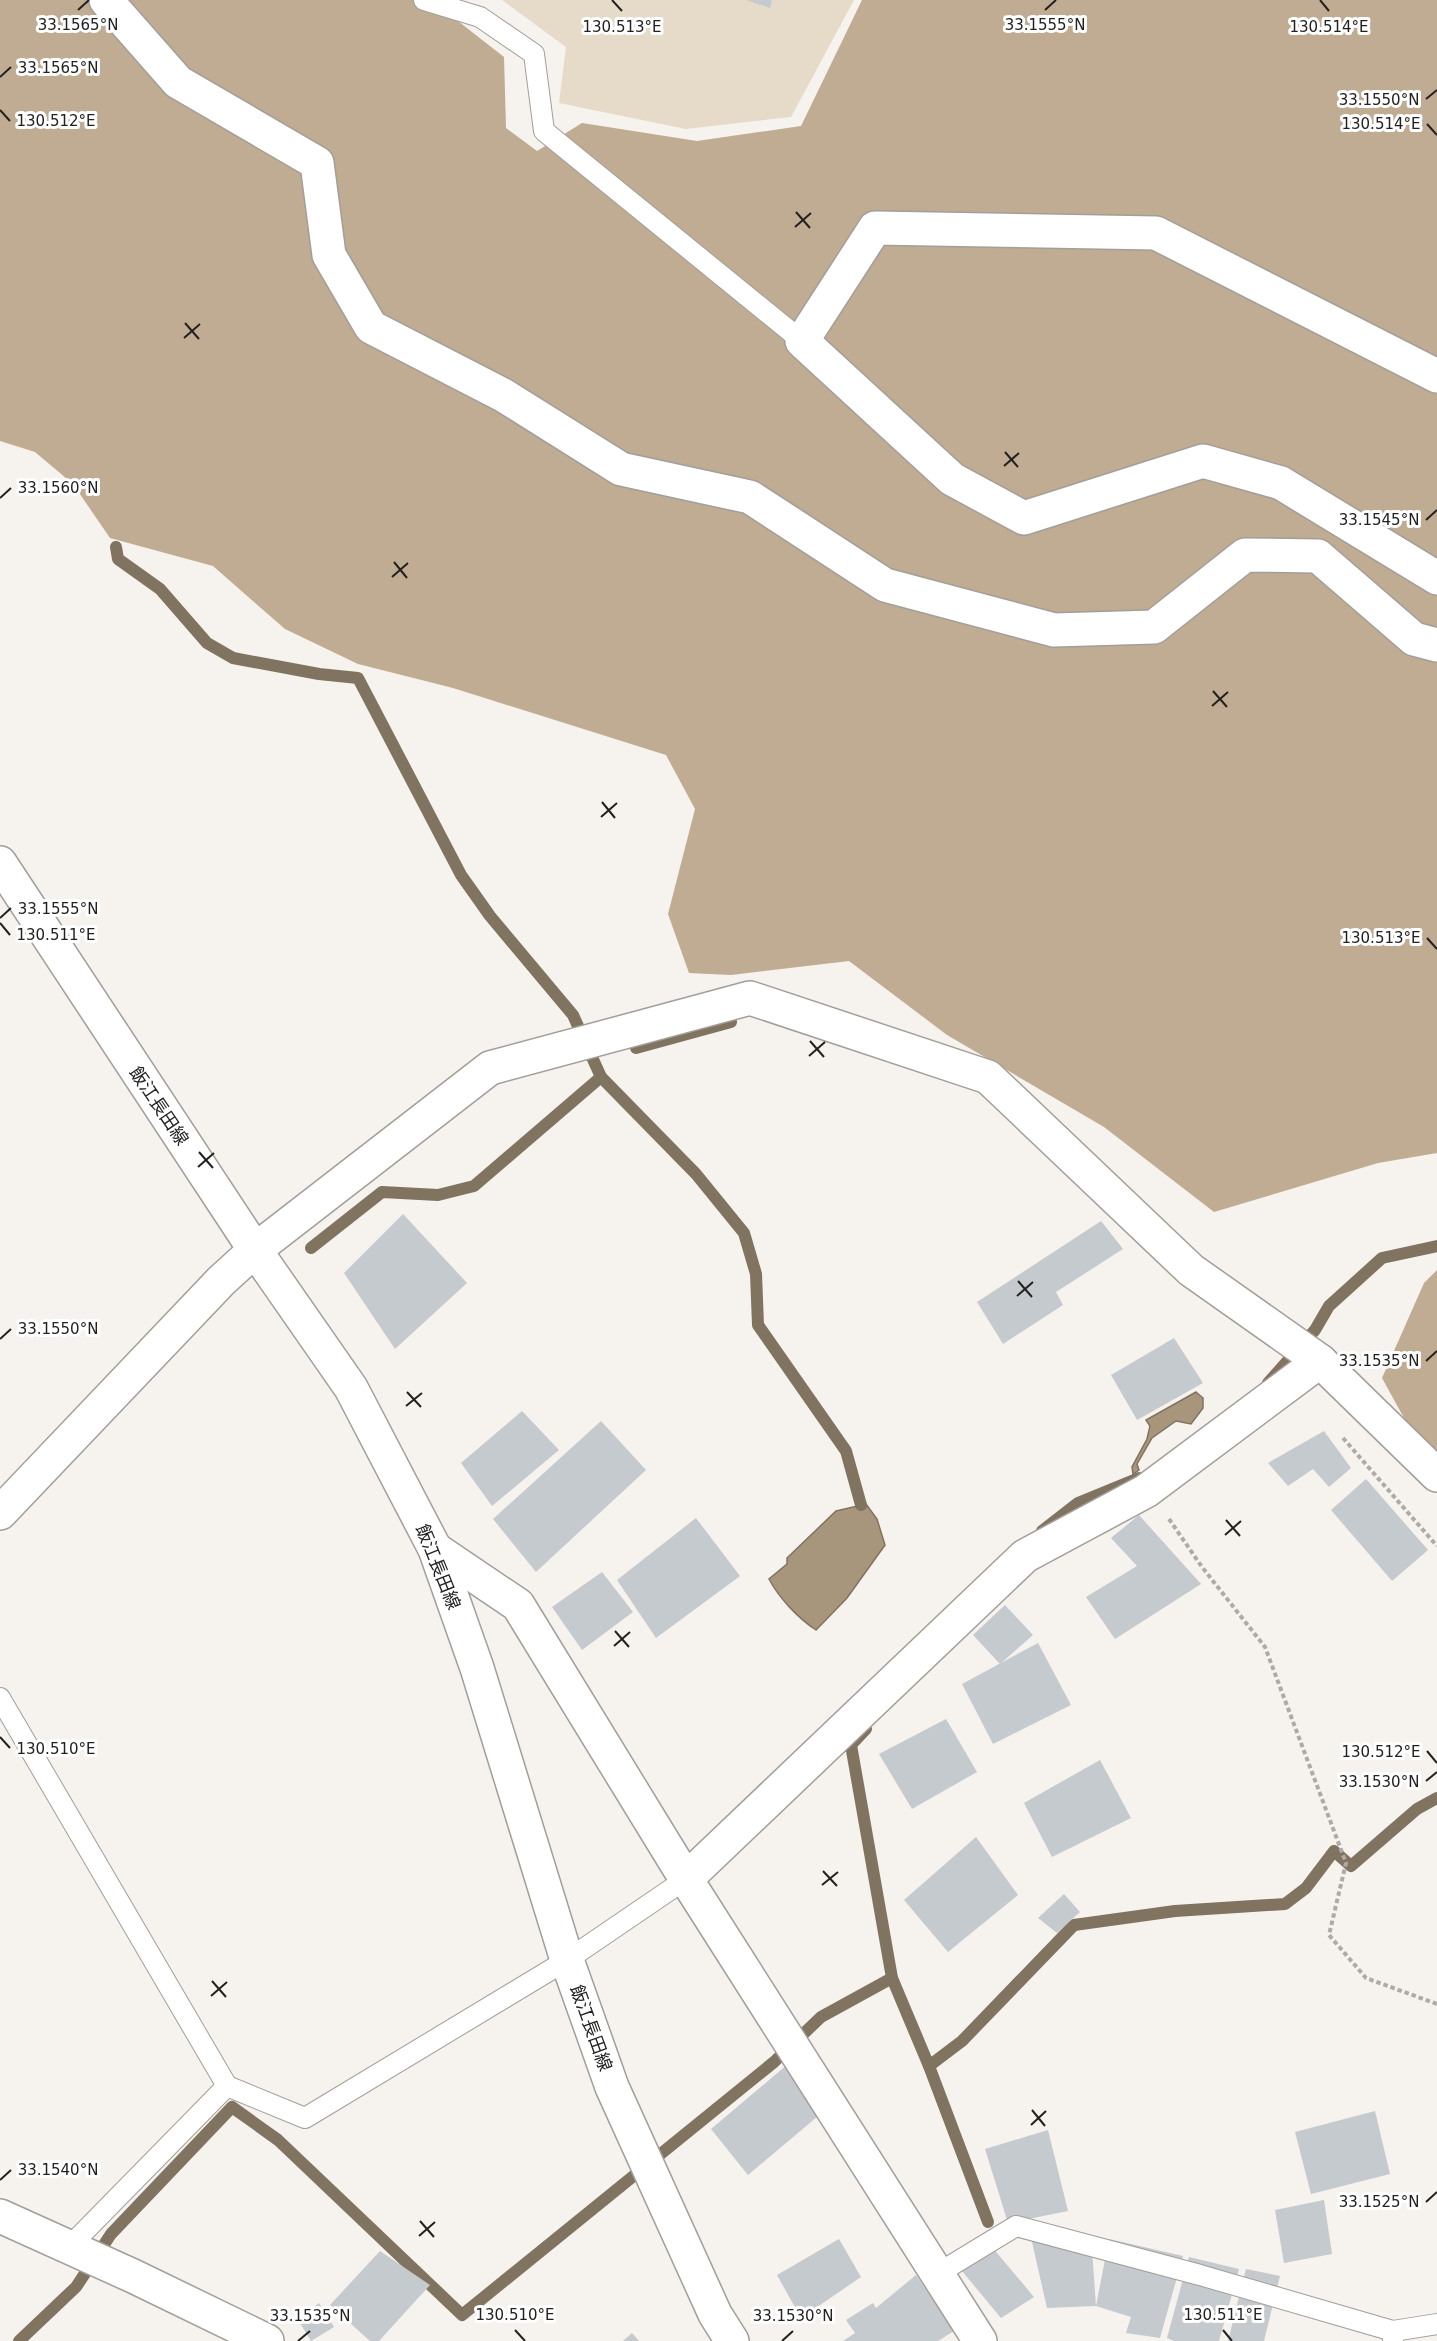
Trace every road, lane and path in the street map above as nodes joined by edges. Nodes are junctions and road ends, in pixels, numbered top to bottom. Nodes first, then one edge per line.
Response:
1 (106, 0) edge
2 (424, 0) edge
3 (802, 340) junction
4 (1437, 376) edge
5 (1437, 578) edge
6 (1437, 645) edge
7 (0, 863) edge
8 (255, 1250) junction
9 (1320, 1361) junction
10 (1339, 1433) dead end
11 (1437, 1475) edge
12 (0, 1513) edge
13 (1168, 1519) dead end
14 (1437, 1546) edge
15 (435, 1549) junction
16 (0, 1698) edge
17 (686, 1879) junction
18 (567, 1960) junction
19 (1437, 2004) edge
20 (227, 2086) junction
21 (0, 2216) edge
22 (69, 2247) junction
23 (937, 2274) junction
24 (1437, 2324) edge
25 (1393, 2336) edge
26 (267, 2341) edge
27 (732, 2341) edge
28 (980, 2341) edge

1 - 6 street
2 - 3 lane
3 - 4 street
3 - 5 street
7 - 8 street, 飯江長田線
8 - 9 street
8 - 12 street
8 - 15 street, 飯江長田線
9 - 11 street
9 - 17 street
10 - 14 path
13 - 19 path
15 - 17 street
15 - 18 street, 飯江長田線
16 - 20 lane
17 - 18 lane
17 - 23 street
18 - 20 lane
18 - 27 street, 飯江長田線
20 - 22 lane
21 - 22 street
22 - 26 street
23 - 25 lane
23 - 28 street
24 - 25 lane

